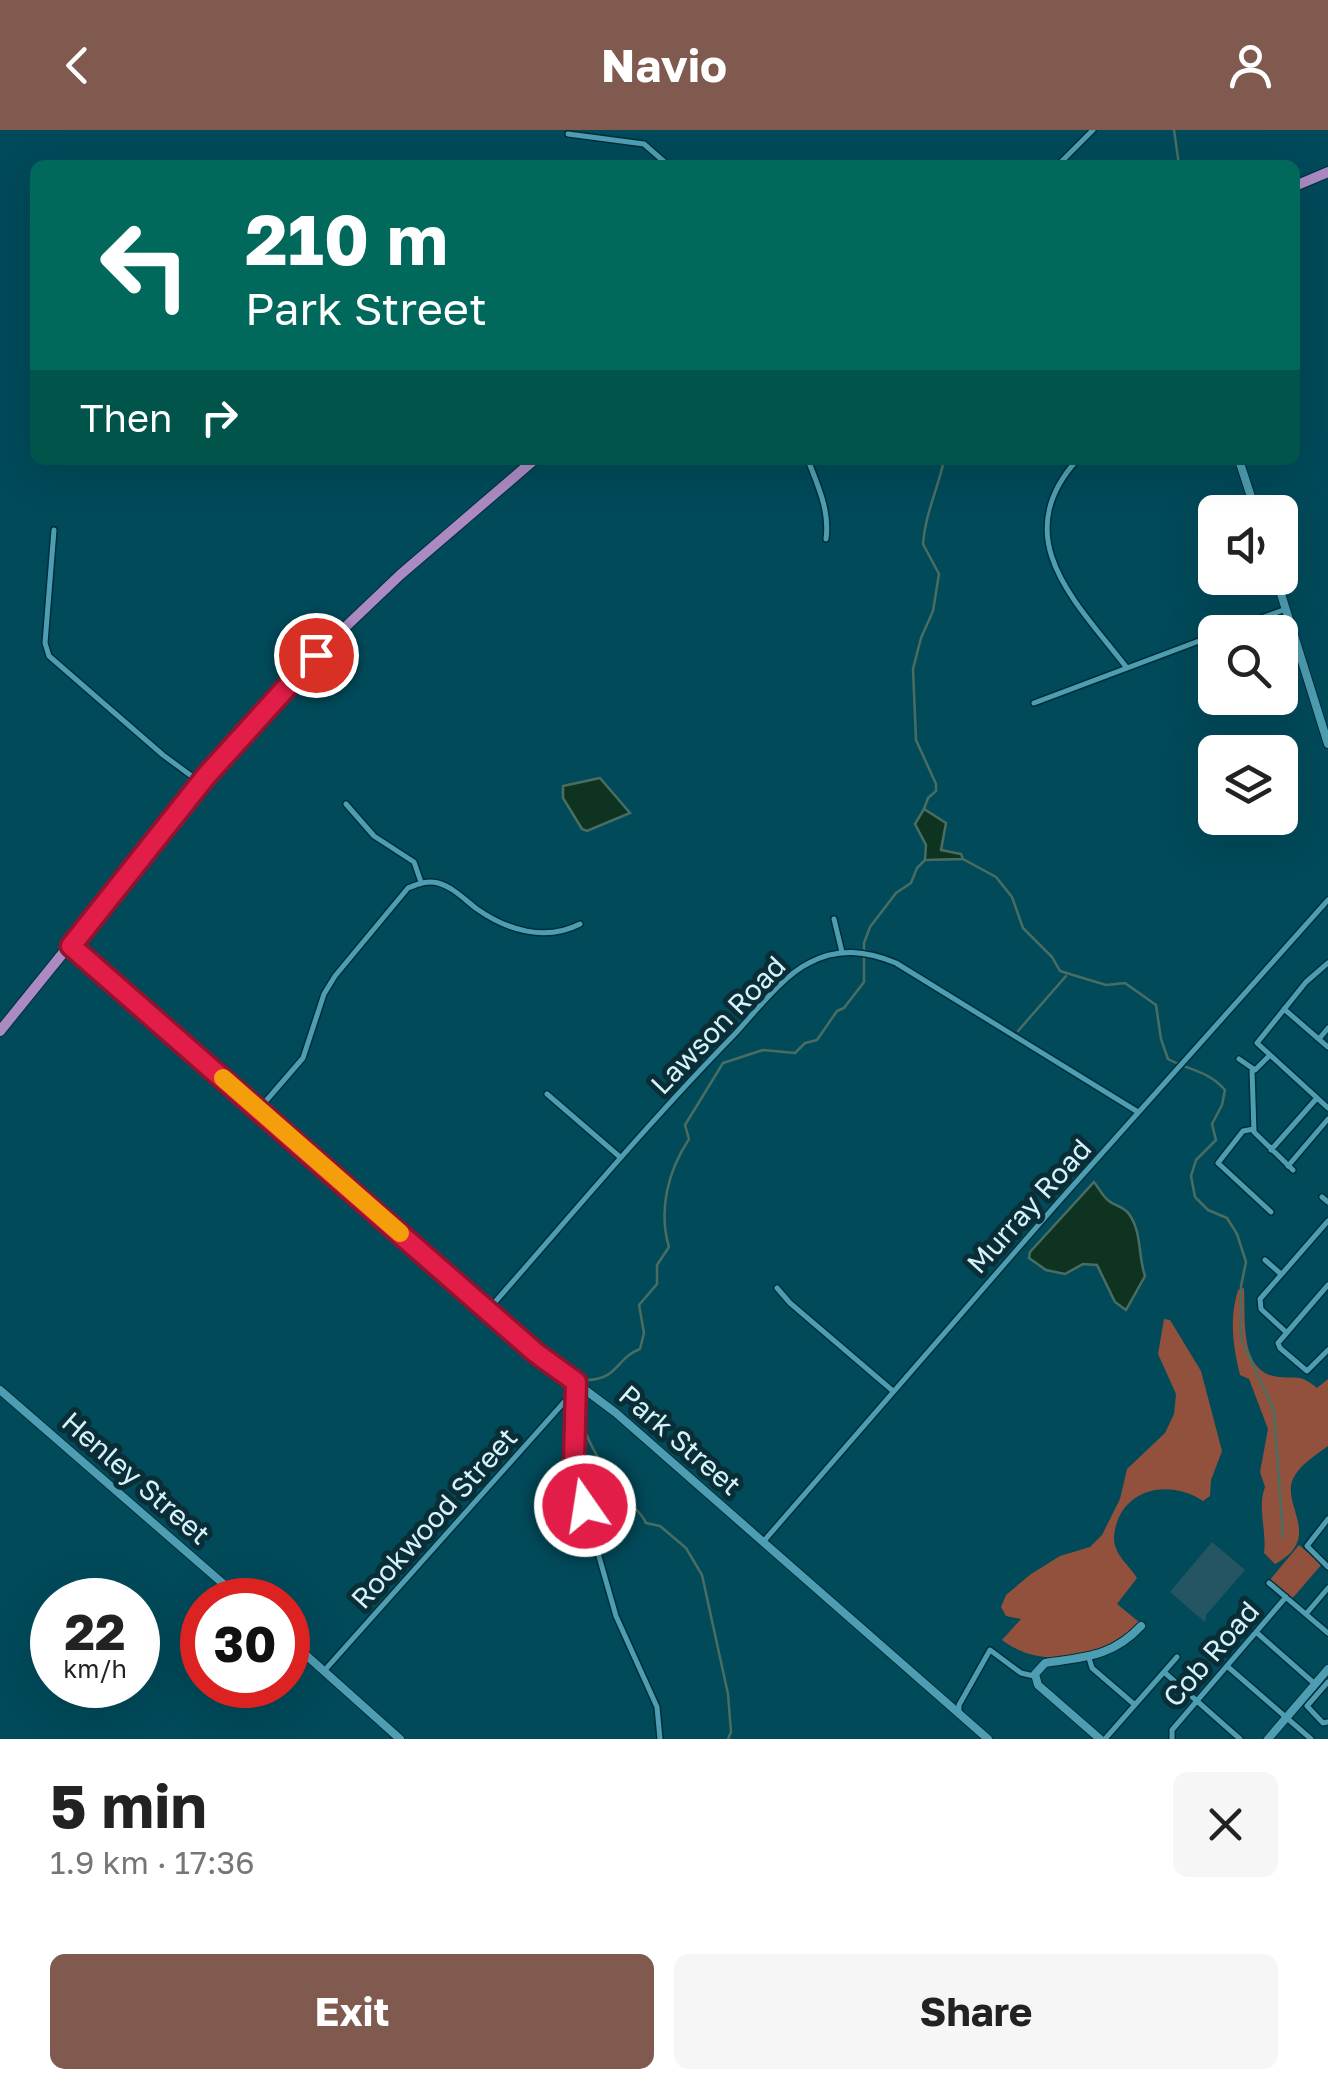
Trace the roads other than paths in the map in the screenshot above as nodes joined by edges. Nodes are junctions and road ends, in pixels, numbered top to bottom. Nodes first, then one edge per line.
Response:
1 (1093, 130) edge
2 (568, 134) dead end
3 (662, 160) edge
4 (1063, 160) edge
5 (1328, 172) edge
6 (1300, 184) edge
7 (528, 465) edge
8 (810, 465) edge
9 (1072, 465) edge
10 (1241, 465) edge
11 (1250, 495) edge
12 (54, 530) dead end
13 (826, 540) dead end
14 (1281, 595) edge
15 (1286, 609) junction
16 (1269, 615) edge
17 (1198, 641) edge
18 (1126, 668) junction
19 (1034, 703) dead end
20 (1324, 715) edge
21 (1328, 744) edge
22 (200, 783) junction
23 (346, 804) dead end
24 (421, 882) junction
25 (1328, 900) edge
26 (834, 919) dead end
27 (580, 924) dead end
28 (71, 946) junction
29 (842, 952) junction
30 (1328, 963) edge
31 (1284, 1008) junction
32 (1328, 1028) edge
33 (0, 1031) edge
34 (1319, 1039) junction
35 (1328, 1047) edge
36 (1269, 1056) junction
37 (1239, 1058) dead end
38 (1252, 1070) junction
39 (547, 1094) dead end
40 (1317, 1098) junction
41 (1328, 1108) edge
42 (258, 1109) junction
43 (1138, 1112) junction
44 (1328, 1120) edge
45 (1254, 1128) junction
46 (1271, 1150) junction
47 (621, 1158) junction
48 (1271, 1212) dead end
49 (1328, 1221) edge
50 (1265, 1260) dead end
51 (1281, 1274) junction
52 (1328, 1285) edge
53 (777, 1288) dead end
54 (488, 1310) junction
55 (1286, 1332) junction
56 (1328, 1350) edge
57 (575, 1387) junction
58 (0, 1390) edge
59 (893, 1391) junction
60 (1328, 1519) edge
61 (763, 1542) junction
62 (1328, 1567) edge
63 (217, 1578) edge
64 (1269, 1583) dead end
65 (1328, 1588) edge
66 (1286, 1597) junction
67 (1306, 1614) junction
68 (1141, 1626) dead end
69 (1256, 1632) junction
70 (1328, 1633) edge
71 (1089, 1657) junction
72 (1176, 1657) dead end
73 (310, 1659) edge
74 (1227, 1666) junction
75 (1328, 1670) edge
76 (324, 1671) junction
77 (1164, 1672) junction
78 (1034, 1676) junction
79 (1328, 1682) edge
80 (1316, 1684) junction
81 (940, 1696) junction
82 (1197, 1701) junction
83 (1135, 1705) junction
84 (959, 1712) junction
85 (1287, 1718) junction
86 (1328, 1722) edge
87 (970, 1723) junction
88 (1303, 1732) junction
89 (400, 1739) edge
90 (660, 1739) edge
91 (988, 1739) edge
92 (1103, 1739) edge
93 (1172, 1739) edge
94 (1240, 1739) edge
95 (1268, 1739) edge
96 (1297, 1739) edge
97 (1312, 1739) edge

1 - 4 street
2 - 3 street
5 - 6 main road
7 - 22 main road
8 - 13 street
9 - 18 street
10 - 11 street
12 - 22 street
14 - 15 street
15 - 16 street
15 - 20 street
17 - 18 street
18 - 19 street
20 - 21 street
22 - 28 main road
23 - 24 street
24 - 27 street
24 - 42 street
25 - 43 street, Murray Road
26 - 29 street
28 - 33 main road
28 - 42 street, Park Street
29 - 43 street
29 - 47 street, Lawson Road
30 - 31 street
31 - 34 street
31 - 36 street
32 - 34 street
34 - 35 street
36 - 38 street
36 - 40 street
37 - 38 street
38 - 45 street
39 - 47 street
40 - 41 street
40 - 46 street
42 - 54 street, Park Street
43 - 59 street, Murray Road
44 - 46 street
45 - 46 street
45 - 48 street
47 - 54 street, Lawson Road
49 - 51 street
50 - 51 street
51 - 55 street
52 - 55 street
53 - 59 street
54 - 57 street, Park Street
55 - 56 street
57 - 61 street, Park Street
57 - 76 street, Rookwood Street
57 - 90 street
58 - 63 street, Henley Street
59 - 61 street, Murray Road
60 - 62 street
61 - 81 street, Park Street
64 - 66 street
65 - 67 street
66 - 67 street
66 - 69 street, Cob Road
67 - 70 street
68 - 71 street
69 - 74 street, Cob Road
69 - 80 street
71 - 78 street
71 - 83 street
72 - 77 street
73 - 76 street
74 - 82 street, Cob Road
74 - 85 street
75 - 80 street
76 - 89 street
77 - 82 street
77 - 83 street
78 - 84 street
78 - 92 street
79 - 86 street
80 - 85 street
81 - 84 street, Park Street
81 - 87 street, Park Street
82 - 93 street, Cob Road
82 - 94 street
83 - 92 street
84 - 87 street, Park Street
85 - 88 street
85 - 95 street
87 - 91 street, Park Street
88 - 96 street
88 - 97 street

